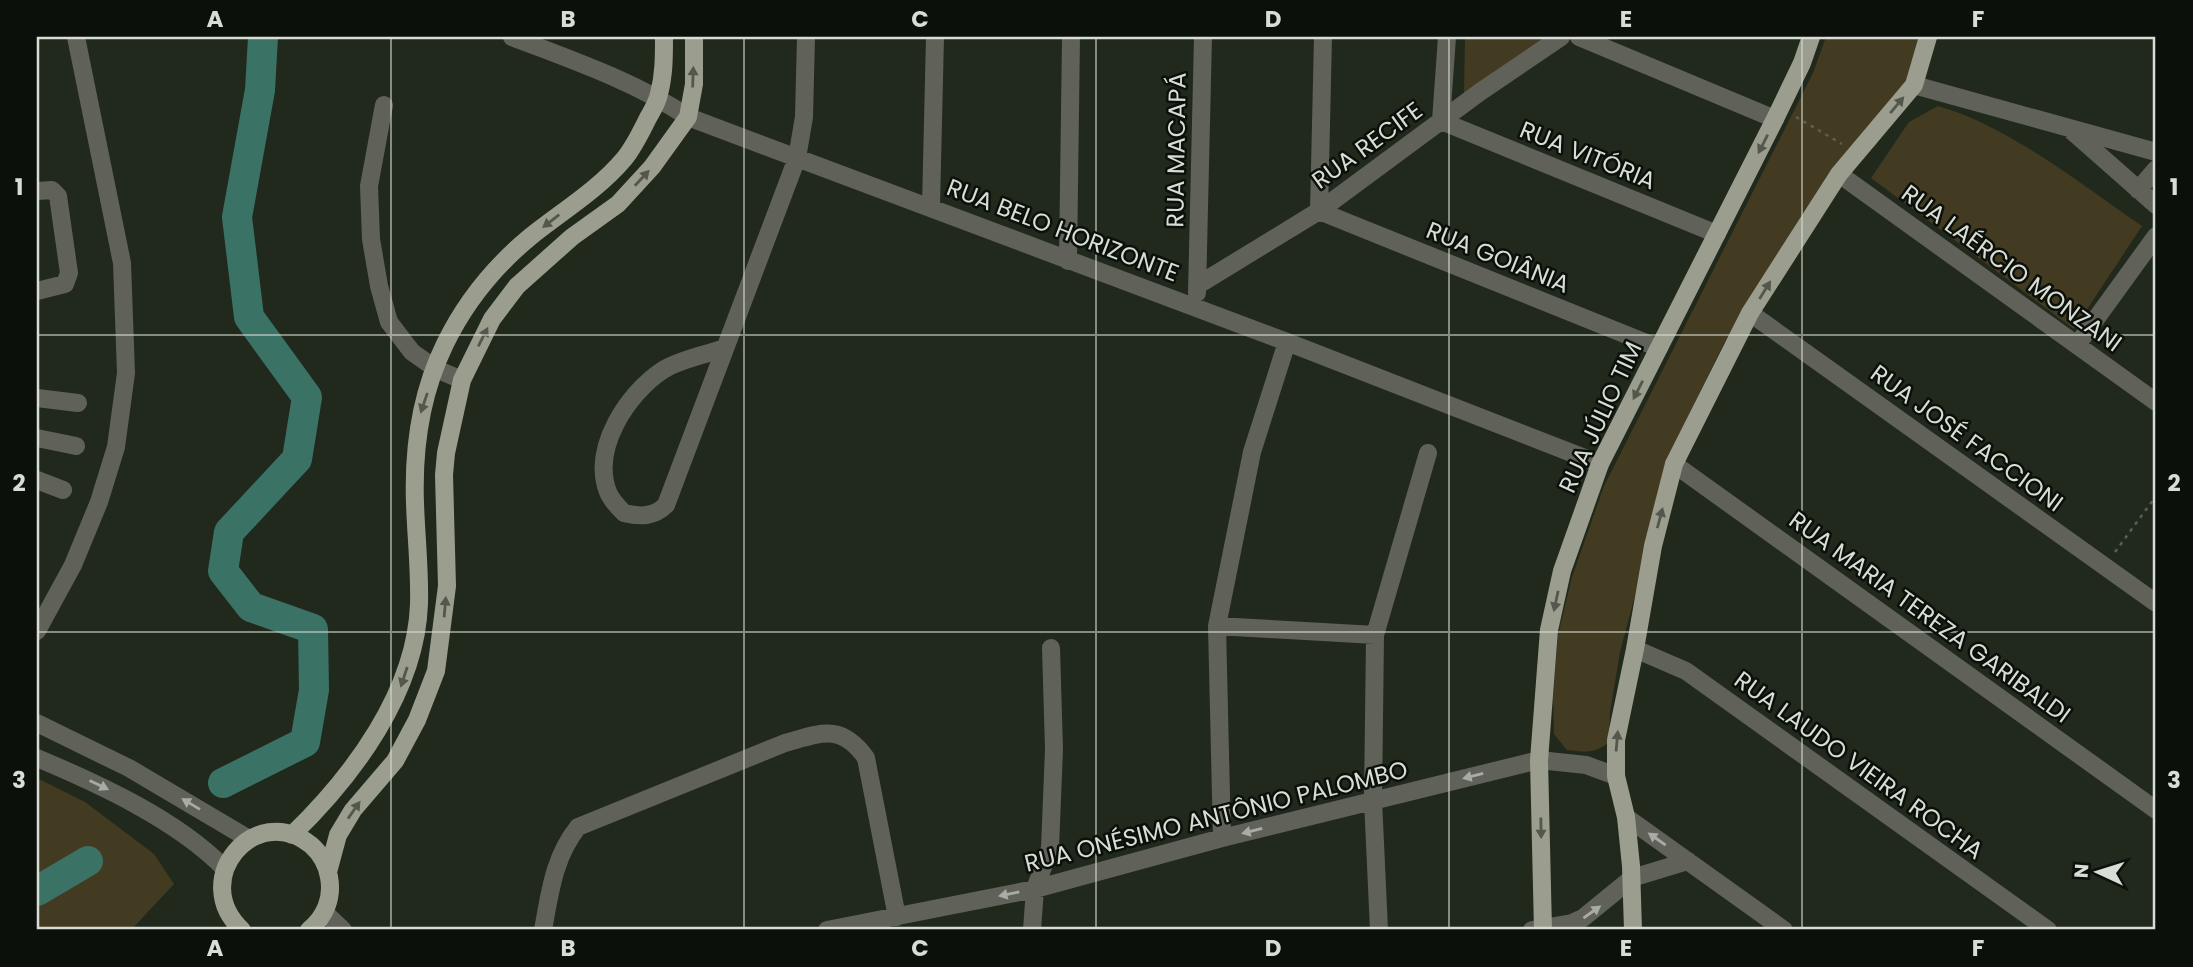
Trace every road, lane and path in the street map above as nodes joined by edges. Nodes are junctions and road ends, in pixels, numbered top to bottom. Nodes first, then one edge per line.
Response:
1 (76, 37) edge
2 (512, 37) edge
3 (664, 37) edge
4 (694, 37) edge
5 (806, 37) edge
6 (935, 37) edge
7 (1071, 37) edge
8 (1203, 37) edge
9 (1323, 37) edge
10 (1447, 37) edge
11 (1560, 37) edge
12 (1579, 37) edge
13 (1811, 37) edge
14 (1928, 37) edge
15 (1914, 85) junction
16 (658, 97) junction
17 (384, 105) dead end
18 (1778, 113) junction
19 (688, 117) junction
20 (1441, 121) junction
21 (2069, 129) junction
22 (2156, 152) edge
23 (1856, 153) junction
24 (797, 158) junction
25 (2156, 169) edge
26 (1839, 174) junction
27 (2137, 190) junction
28 (37, 191) edge
29 (2156, 205) edge
30 (931, 206) junction
31 (1319, 211) junction
32 (1717, 234) junction
33 (2156, 236) edge
34 (1068, 261) junction
35 (1198, 285) junction
36 (37, 291) edge
37 (1195, 306) junction
38 (1750, 313) junction
39 (1287, 342) junction
40 (2077, 345) junction
41 (725, 348) junction
42 (1659, 348) junction
43 (436, 369) junction
44 (462, 380) junction
45 (37, 398) edge
46 (2156, 402) edge
47 (78, 403) dead end
48 (37, 439) edge
49 (76, 446) dead end
50 (1428, 453) dead end
51 (1600, 464) junction
52 (1674, 464) junction
53 (37, 480) edge
54 (64, 490) dead end
55 (2156, 496) edge
56 (2104, 567) junction
57 (2156, 603) edge
58 (1217, 626) junction
59 (37, 631) edge
60 (1375, 635) junction
61 (1051, 648) dead end
62 (1635, 649) junction
63 (37, 723) edge
64 (37, 758) edge
65 (1539, 760) junction
66 (1616, 775) junction
67 (1373, 800) junction
68 (2156, 810) edge
69 (1626, 817) junction
70 (292, 835) junction
71 (1222, 838) junction
72 (249, 839) junction
73 (1688, 861) junction
74 (225, 868) junction
75 (328, 872) junction
76 (1632, 878) junction
77 (1035, 889) junction
78 (324, 912) junction
79 (897, 917) junction
80 (234, 928) edge
81 (1539, 929) edge
82 (309, 930) edge
83 (343, 930) edge
84 (543, 930) edge
85 (827, 930) edge
86 (1032, 930) edge
87 (1379, 930) edge
88 (1633, 930) edge
89 (1784, 930) edge
90 (2048, 930) edge

1 - 59 street
2 - 16 street, RUA BELO HORIZONTE
3 - 16 main road
19 -> 4 main road
5 - 24 street
6 - 30 street
7 - 34 street
8 - 35 street, RUA MACAPÁ
9 - 31 street
10 - 20 street
11 - 20 street, RUA RECIFE
12 - 18 street
13 - 18 main road, RUA JÚLIO TIM
14 - 15 main road
15 - 21 street
23 -> 15 main road
16 - 19 street, RUA BELO HORIZONTE
16 -> 43 main road
17 - 43 street
18 - 23 path
18 -> 32 main road, RUA JÚLIO TIM
19 - 24 street, RUA BELO HORIZONTE
44 -> 19 main road
20 - 31 street, RUA RECIFE
20 - 32 street, RUA VITÓRIA
21 - 22 street
21 - 27 street
23 - 26 main road
24 - 30 street, RUA BELO HORIZONTE
24 - 41 street
25 - 27 street
38 -> 26 main road
26 - 40 street, RUA LAÉRCIO MONZANI
27 - 29 street
28 - 36 street
30 - 34 street, RUA BELO HORIZONTE
31 - 35 street, RUA RECIFE
31 - 42 street, RUA GOIÂNIA
32 - 42 main road, RUA JÚLIO TIM
33 - 40 street
34 - 37 street, RUA BELO HORIZONTE
35 - 37 street, RUA MACAPÁ
37 - 39 street, RUA BELO HORIZONTE
38 - 52 main road
38 - 56 street, RUA JOSÉ FACCIONI
39 - 51 street, RUA BELO HORIZONTE
39 - 58 street
40 - 46 street, RUA LAÉRCIO MONZANI
41 - 41 street
42 -> 51 main road, RUA JÚLIO TIM
43 - 44 street
43 -> 70 main road
75 -> 44 main road
45 - 47 street
48 - 49 street
50 - 60 street
51 -> 65 main road, RUA JÚLIO TIM
62 -> 52 main road
52 - 68 street, RUA MARIA TEREZA GARIBALDI
53 - 54 street
55 - 56 path
56 - 57 street, RUA JOSÉ FACCIONI
58 - 60 street
58 - 71 street
60 - 67 street
61 - 77 street
66 -> 62 main road
62 - 90 street, RUA LAUDO VIEIRA ROCHA
72 -> 63 street
64 -> 74 street
65 - 66 street, RUA ONÉSIMO ANTÔNIO PALOMBO
65 -> 67 street, RUA ONÉSIMO ANTÔNIO PALOMBO
65 -> 81 main road, RUA JÚLIO TIM
66 - 69 main road
67 -> 71 street, RUA ONÉSIMO ANTÔNIO PALOMBO
67 - 87 street
73 -> 69 street
69 - 76 main road
70 - 72 main road
70 - 75 main road
71 - 77 street, RUA ONÉSIMO ANTÔNIO PALOMBO
72 - 74 main road
73 - 76 street
73 - 89 street
74 - 80 main road
75 - 78 main road
81 -> 76 street
76 - 88 main road
77 -> 79 street, RUA ONÉSIMO ANTÔNIO PALOMBO
77 - 86 street
78 - 82 main road
78 - 83 street
79 - 84 street
79 - 85 street, RUA ONÉSIMO ANTÔNIO PALOMBO

